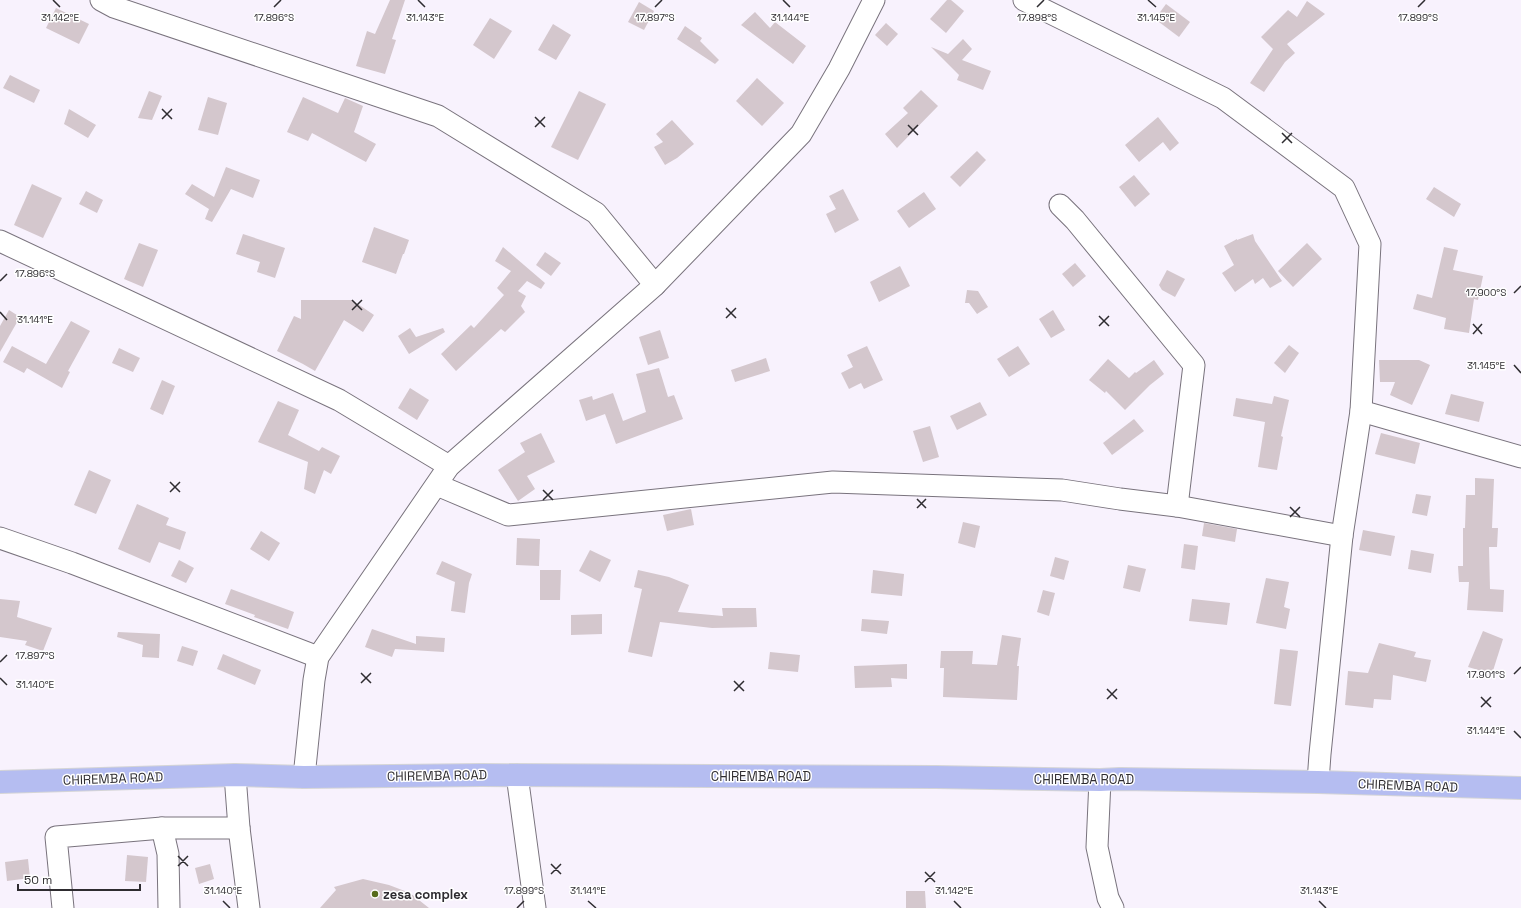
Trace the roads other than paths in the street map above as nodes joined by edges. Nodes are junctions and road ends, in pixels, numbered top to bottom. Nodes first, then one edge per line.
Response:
1 (101, 0) edge
2 (874, 0) edge
3 (1024, 0) edge
4 (1060, 205) dead end
5 (0, 241) edge
6 (655, 285) junction
7 (1361, 411) junction
8 (1521, 457) edge
9 (449, 466) junction
10 (437, 485) junction
11 (1177, 506) junction
12 (1342, 536) junction
13 (0, 538) edge
14 (318, 657) junction
15 (235, 775) junction
16 (517, 775) junction
17 (304, 777) junction
18 (1100, 780) junction
19 (0, 782) edge
20 (1318, 782) junction
21 (1521, 788) edge
22 (162, 828) junction
23 (239, 828) junction
24 (63, 908) edge
25 (169, 908) edge
26 (249, 908) edge
27 (534, 908) edge
28 (1113, 908) edge

1 - 6 street
2 - 6 street
3 - 7 street
4 - 11 street
5 - 9 street
6 - 9 street
7 - 8 street
7 - 12 street
9 - 10 street
10 - 11 street
10 - 14 street
11 - 12 street
12 - 20 street
13 - 14 street
14 - 17 street
15 - 17 main road, CHIREMBA ROAD
15 - 19 main road, CHIREMBA ROAD
15 - 23 street
16 - 17 main road, CHIREMBA ROAD
16 - 18 main road, CHIREMBA ROAD
16 - 27 street
18 - 20 main road, CHIREMBA ROAD
18 - 28 street
20 - 21 main road, CHIREMBA ROAD
22 - 23 street
22 - 24 street
22 - 25 street
23 - 26 street

